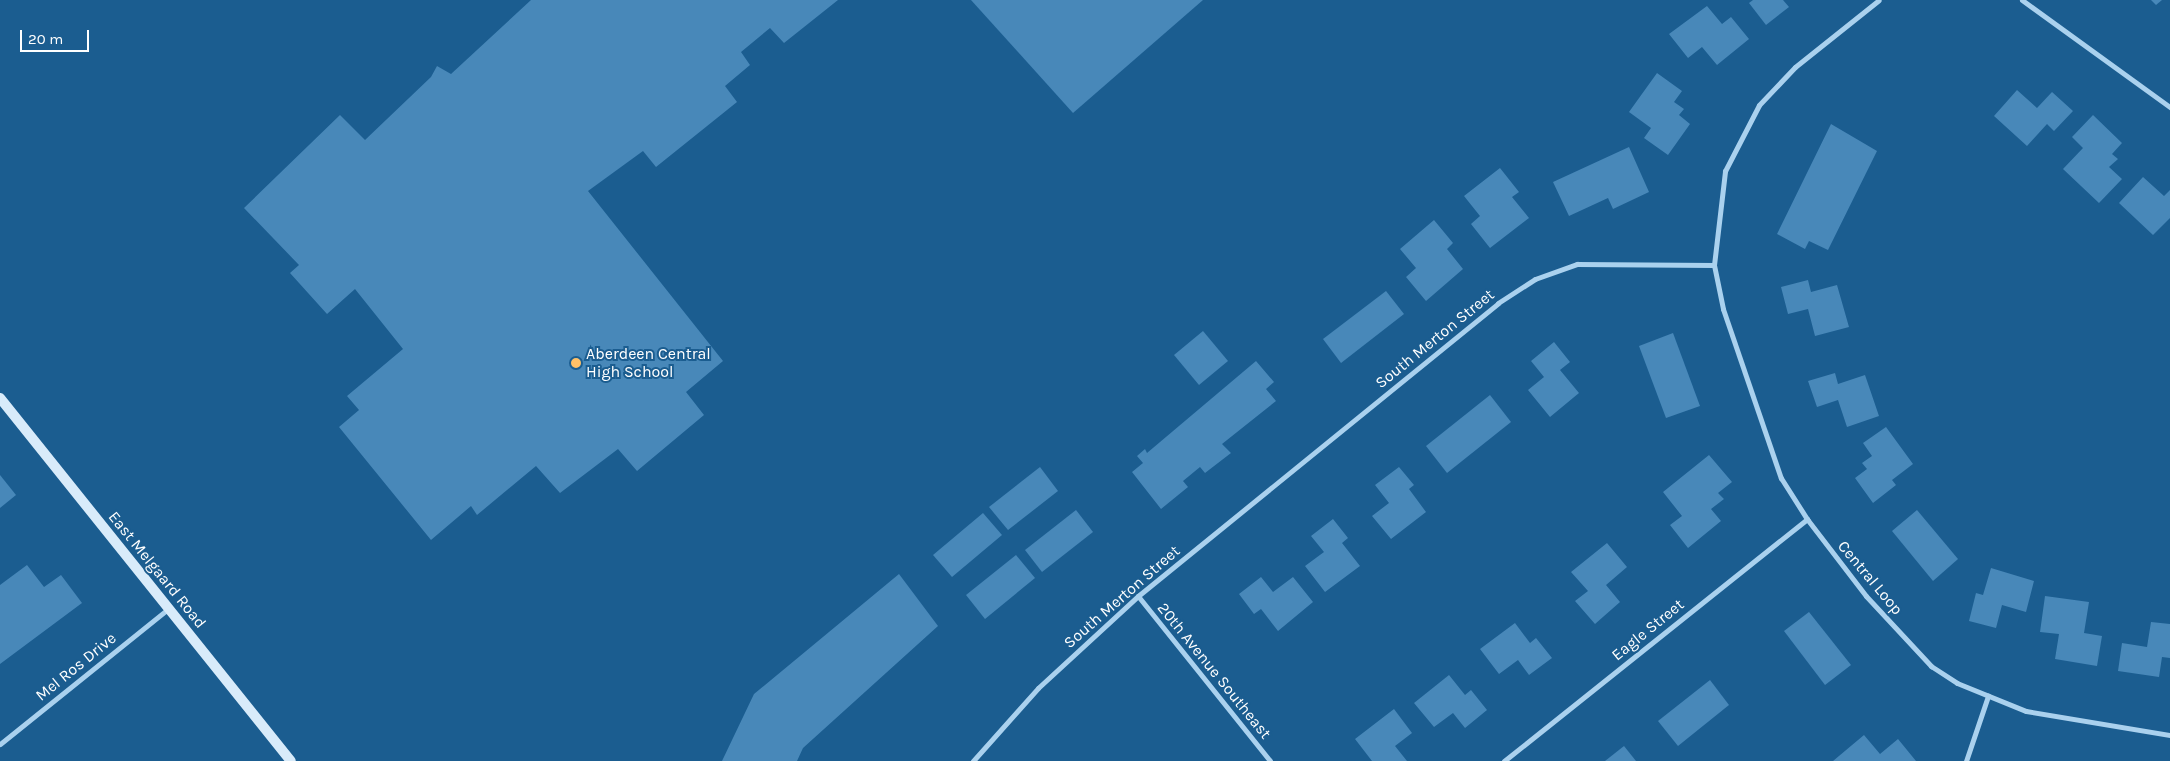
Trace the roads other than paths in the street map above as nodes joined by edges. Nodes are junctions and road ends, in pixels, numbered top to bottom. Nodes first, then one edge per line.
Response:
1 (1879, 0) edge
2 (2022, 0) edge
3 (2170, 108) edge
4 (1714, 265) junction
5 (0, 398) edge
6 (1807, 519) junction
7 (1138, 596) junction
8 (168, 609) junction
9 (1988, 696) junction
10 (2170, 735) edge
11 (0, 744) edge
12 (291, 761) edge
13 (973, 761) edge
14 (1270, 761) edge
15 (1504, 761) edge
16 (1966, 761) edge

1 - 4 street
2 - 3 street
4 - 6 street, Central Loop
4 - 7 street, South Merton Street
5 - 8 main road, East Melgaard Road
6 - 9 street, Central Loop
6 - 15 street, Eagle Street
7 - 13 street, South Merton Street
7 - 14 street, 20th Avenue Southeast
8 - 11 street, Mel Ros Drive
8 - 12 main road, East Melgaard Road
9 - 10 street, Central Loop
9 - 16 street

